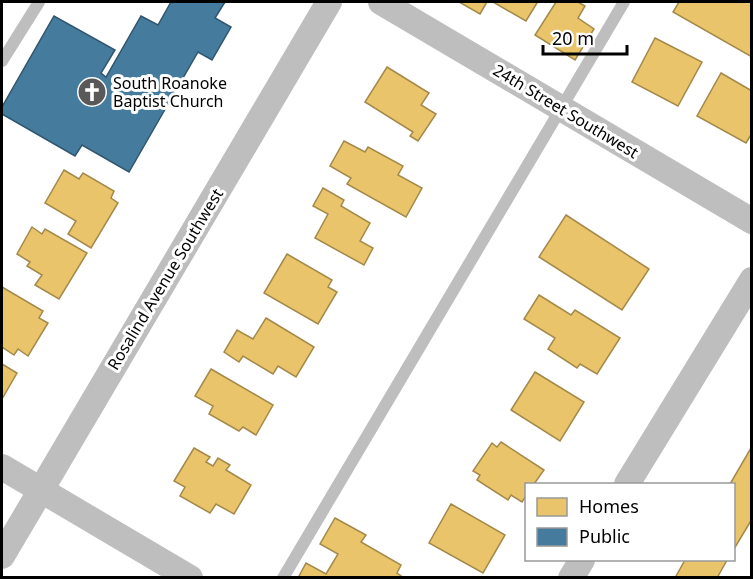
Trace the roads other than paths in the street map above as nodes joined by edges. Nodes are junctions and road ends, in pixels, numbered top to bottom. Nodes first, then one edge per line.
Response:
1 (39, 2) edge
2 (329, 2) edge
3 (381, 2) edge
4 (624, 2) edge
5 (2, 61) edge
6 (560, 108) junction
7 (752, 221) edge
8 (752, 280) edge
9 (2, 468) edge
10 (628, 483) edge
11 (41, 490) junction
12 (2, 556) edge
13 (581, 561) edge
14 (190, 578) edge
15 (283, 578) edge
16 (571, 578) edge

1 - 5 lane
2 - 11 street, Rosalind Avenue Southwest
3 - 6 street, 24th Street Southwest
4 - 6 lane
6 - 7 street, 24th Street Southwest
6 - 15 lane
8 - 10 street
9 - 11 street
11 - 12 street, Rosalind Avenue Southwest
11 - 14 street
13 - 16 street

